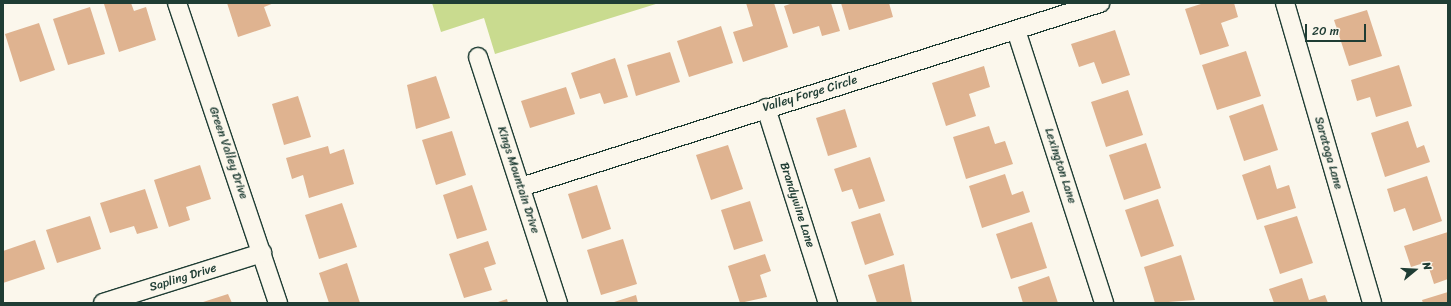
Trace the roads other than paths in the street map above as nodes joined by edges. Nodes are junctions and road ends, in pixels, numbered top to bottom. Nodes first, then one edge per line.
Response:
1 (178, 3) edge
2 (1100, 3) edge
3 (1285, 3) edge
4 (1016, 30) junction
5 (478, 57) dead end
6 (766, 108) junction
7 (521, 188) junction
8 (262, 253) junction
9 (103, 303) edge
10 (278, 303) edge
11 (558, 303) edge
12 (828, 303) edge
13 (1104, 303) edge
14 (1372, 303) edge

1 - 8 street, Green Valley Drive
2 - 4 street, Valley Forge Circle
3 - 14 street, Saratoga Lane
4 - 6 street, Valley Forge Circle
4 - 13 street, Lexington Lane
5 - 7 street, Kings Mountain Drive
6 - 7 street, Valley Forge Circle
6 - 12 street, Brandywine Lane
7 - 11 street, Kings Mountain Drive
8 - 9 street, Sapling Drive
8 - 10 street, Green Valley Drive

